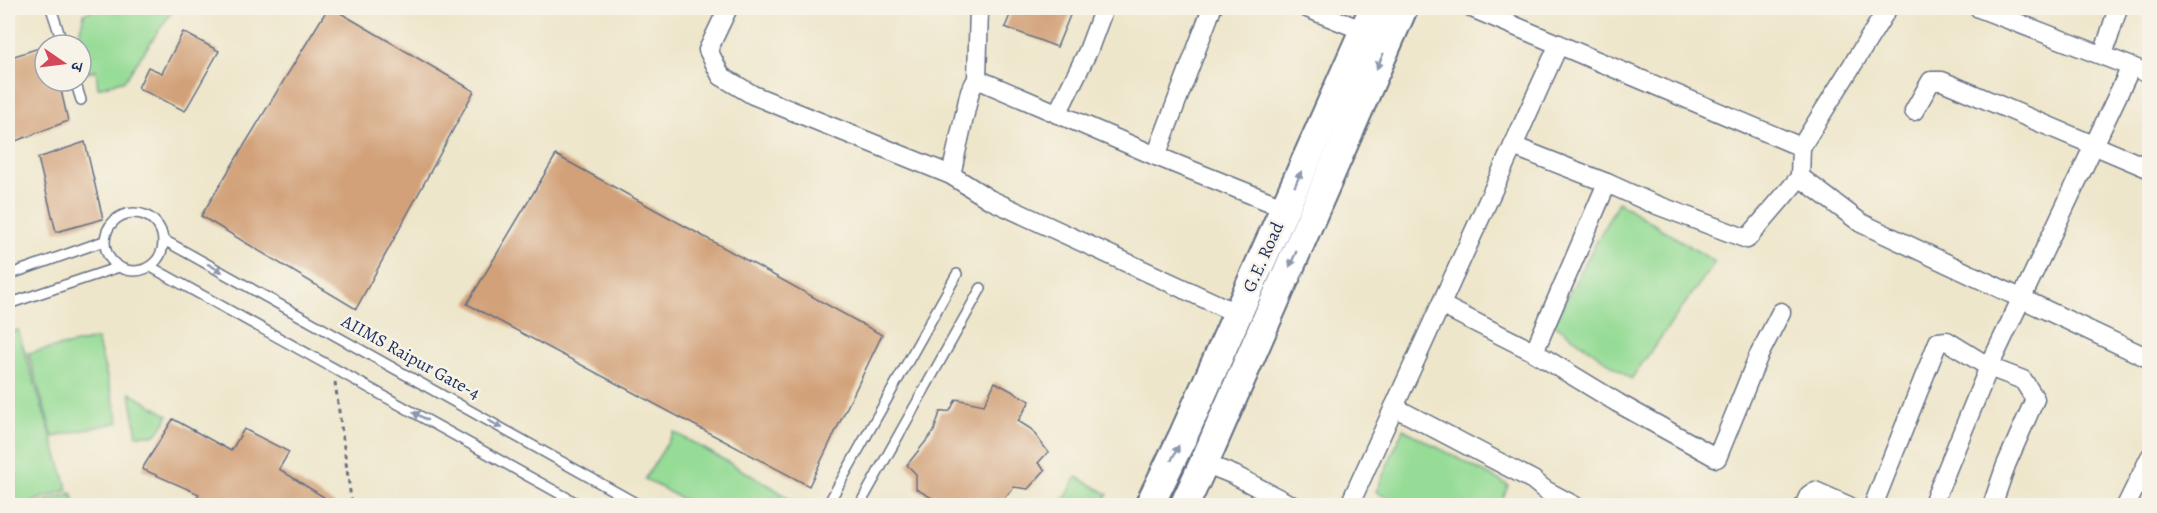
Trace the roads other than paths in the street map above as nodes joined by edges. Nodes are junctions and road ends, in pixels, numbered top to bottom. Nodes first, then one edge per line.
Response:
1 (51, 8) edge
2 (728, 8) edge
3 (980, 8) edge
4 (1104, 8) edge
5 (1212, 8) edge
6 (1307, 8) edge
7 (1403, 8) edge
8 (1472, 8) edge
9 (1888, 8) edge
10 (1979, 8) edge
11 (2118, 8) edge
12 (1369, 19) edge
13 (59, 33) edge
14 (1559, 44) junction
15 (2103, 55) junction
16 (2131, 67) junction
17 (2150, 74) edge
18 (977, 79) junction
19 (79, 93) edge
20 (81, 100) dead end
21 (1914, 111) dead end
22 (1057, 114) junction
23 (1514, 146) junction
24 (2095, 146) junction
25 (1801, 147) junction
26 (1156, 156) junction
27 (2150, 169) edge
28 (951, 175) junction
29 (1800, 177) junction
30 (1607, 183) junction
31 (1285, 208) junction
32 (164, 240) junction
33 (105, 241) junction
34 (119, 267) junction
35 (151, 267) junction
36 (8, 272) edge
37 (957, 274) dead end
38 (981, 288) dead end
39 (2023, 299) junction
40 (8, 304) edge
41 (1441, 305) junction
42 (1781, 312) dead end
43 (1238, 314) junction
44 (1534, 352) junction
45 (2150, 359) edge
46 (1989, 367) junction
47 (1394, 407) junction
48 (2150, 457) edge
49 (1204, 462) junction
50 (1542, 498) edge
51 (1354, 504) edge
52 (582, 506) edge
53 (641, 506) edge
54 (827, 506) edge
55 (859, 506) edge
56 (1149, 506) edge
57 (1184, 506) edge
58 (1293, 506) edge
59 (1575, 506) edge
60 (1804, 506) edge
61 (1849, 506) edge
62 (1873, 506) edge
63 (1932, 506) edge
64 (1992, 506) edge
65 (2126, 506) edge

1 - 13 lane
2 - 28 street
3 - 18 street
4 - 22 street
5 - 26 street
6 - 12 street
7 -> 49 main road
8 - 14 street
9 - 25 street
10 - 15 street
11 - 15 street
31 -> 12 main road, G.E. Road
14 - 23 street
14 - 25 street
15 - 16 street
16 - 17 street
16 - 24 street
18 - 22 street
18 - 28 street
19 - 20 lane
21 - 24 street
22 - 26 street
23 - 30 street
23 - 41 street
24 - 27 street
24 - 39 street
25 - 29 street
26 - 31 street
28 - 43 street
29 - 30 street
29 - 39 street
30 - 44 street
31 - 43 main road, G.E. Road
32 - 33 lane
32 - 35 lane
32 -> 53 lane, AIIMS Raipur Gate-4
33 - 34 lane
33 - 36 lane
34 - 35 lane
34 - 40 lane
52 -> 35 lane
37 - 54 lane
38 - 55 lane
39 - 45 street
39 - 46 street
41 - 44 street
41 - 47 street
42 - 44 street
56 -> 43 main road, G.E. Road
46 - 62 street
46 - 63 street
46 - 64 street
47 - 50 street
47 - 51 street
48 - 65 street
49 - 57 main road
49 - 58 street
50 - 59 street
60 - 61 street

